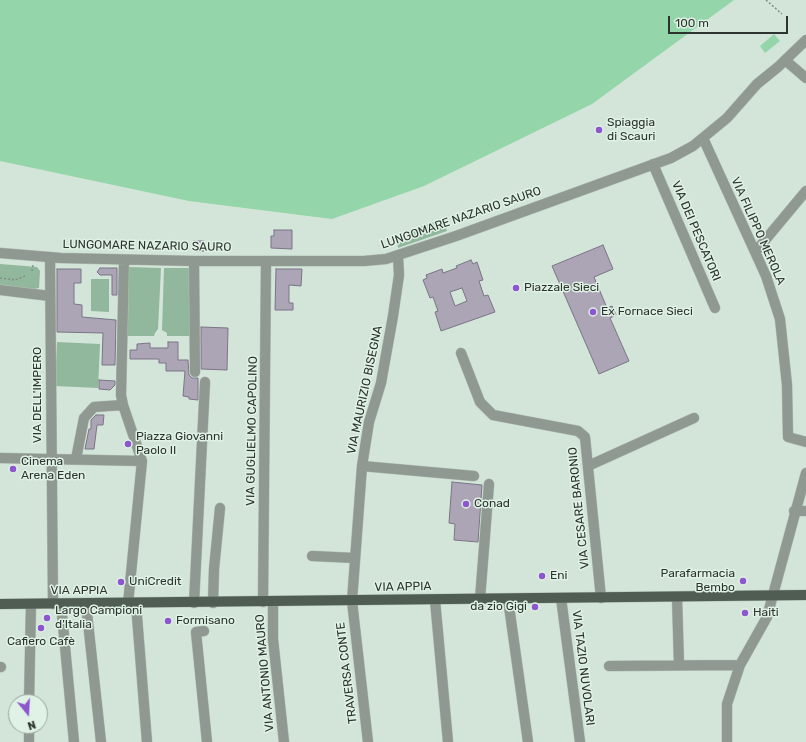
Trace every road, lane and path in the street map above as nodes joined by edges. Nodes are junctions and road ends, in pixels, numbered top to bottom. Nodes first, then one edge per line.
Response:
1 (766, 0) edge
2 (782, 14) dead end
3 (806, 40) edge
4 (785, 60) junction
5 (806, 78) edge
6 (702, 138) junction
7 (653, 164) junction
8 (806, 191) edge
9 (756, 251) junction
10 (0, 253) edge
11 (398, 256) junction
12 (50, 257) junction
13 (124, 260) junction
14 (194, 261) junction
15 (266, 261) junction
16 (25, 276) dead end
17 (0, 278) edge
18 (0, 290) edge
19 (50, 296) junction
20 (715, 308) dead end
21 (461, 353) dead end
22 (195, 372) dead end
23 (205, 382) dead end
24 (123, 405) junction
25 (694, 418) dead end
26 (806, 442) edge
27 (0, 458) edge
28 (76, 459) junction
29 (51, 460) junction
30 (142, 461) junction
31 (362, 466) junction
32 (588, 466) junction
33 (806, 473) edge
34 (474, 476) dead end
35 (489, 484) dead end
36 (220, 508) dead end
37 (794, 511) junction
38 (806, 511) edge
39 (312, 556) dead end
40 (355, 558) junction
41 (806, 595) edge
42 (771, 596) junction
43 (677, 597) junction
44 (561, 598) junction
45 (601, 598) junction
46 (480, 599) junction
47 (508, 599) junction
48 (435, 600) junction
49 (352, 601) junction
50 (268, 602) junction
51 (194, 603) junction
52 (213, 603) junction
53 (0, 604) edge
54 (31, 604) junction
55 (57, 604) junction
56 (86, 604) junction
57 (132, 604) junction
58 (204, 631) dead end
59 (679, 665) junction
60 (740, 665) junction
61 (609, 666) dead end
62 (29, 694) edge
63 (74, 742) edge
64 (101, 742) edge
65 (147, 742) edge
66 (207, 742) edge
67 (284, 742) edge
68 (368, 742) edge
69 (448, 742) edge
70 (528, 742) edge
71 (580, 742) edge
72 (727, 742) edge

1 - 2 path
3 - 4 street, LUNGOMARE NAZARIO SAURO
4 - 5 street
4 - 6 street, LUNGOMARE NAZARIO SAURO
6 - 7 street, LUNGOMARE NAZARIO SAURO
6 - 9 street, VIA FILIPPO MEROLA
7 - 11 street, LUNGOMARE NAZARIO SAURO
7 - 20 street, VIA DEI PESCATORI
8 - 9 street
9 - 26 street, VIA FILIPPO MEROLA
10 - 12 street, LUNGOMARE NAZARIO SAURO
11 - 15 street, LUNGOMARE NAZARIO SAURO
11 - 31 street, VIA MAURIZIO BISEGNA
12 - 13 street, LUNGOMARE NAZARIO SAURO
12 - 19 street, VIA DELL'IMPERO
13 - 14 street, LUNGOMARE NAZARIO SAURO
13 - 24 street
14 - 15 street, LUNGOMARE NAZARIO SAURO
14 - 22 street
15 - 50 street, VIA GUGLIELMO CAPOLINO
16 - 17 path
18 - 19 street
19 - 29 street, VIA DELL'IMPERO
21 - 32 street, VIA CESARE BARONIO
23 - 51 street
24 - 28 street
24 - 30 street
25 - 32 street
27 - 29 street
28 - 29 street
28 - 30 street
29 - 55 street, VIA DELL'IMPERO
30 - 57 street
31 - 34 street
31 - 40 street, VIA MAURIZIO BISEGNA
32 - 45 street, VIA CESARE BARONIO
33 - 37 street
35 - 46 street
36 - 52 street
37 - 38 street
37 - 42 street
39 - 40 street
40 - 49 street, VIA MAURIZIO BISEGNA
41 - 42 main road, VIA APPIA
42 - 43 main road, VIA APPIA
42 - 60 street
43 - 45 main road, VIA APPIA
43 - 59 street
44 - 45 main road, VIA APPIA
44 - 47 main road, VIA APPIA
44 - 71 street, VIA TAZIO NUVOLARI
46 - 47 main road, VIA APPIA
46 - 48 main road, VIA APPIA
47 - 70 street
48 - 49 main road, VIA APPIA
48 - 69 street
49 - 50 main road, VIA APPIA
49 - 68 street, TRAVERSA CONTE
50 - 52 main road, VIA APPIA
50 - 67 street, VIA ANTONIO MAURO
51 - 52 main road, VIA APPIA
51 - 57 main road, VIA APPIA
53 - 54 main road, VIA APPIA
54 - 55 main road, VIA APPIA
54 - 62 street
55 - 56 main road, VIA APPIA
55 - 63 street, VIA DELL'IMPERO
56 - 57 main road, VIA APPIA
56 - 64 street
57 - 65 street
58 - 66 street
59 - 60 street
59 - 61 street
60 - 72 street

